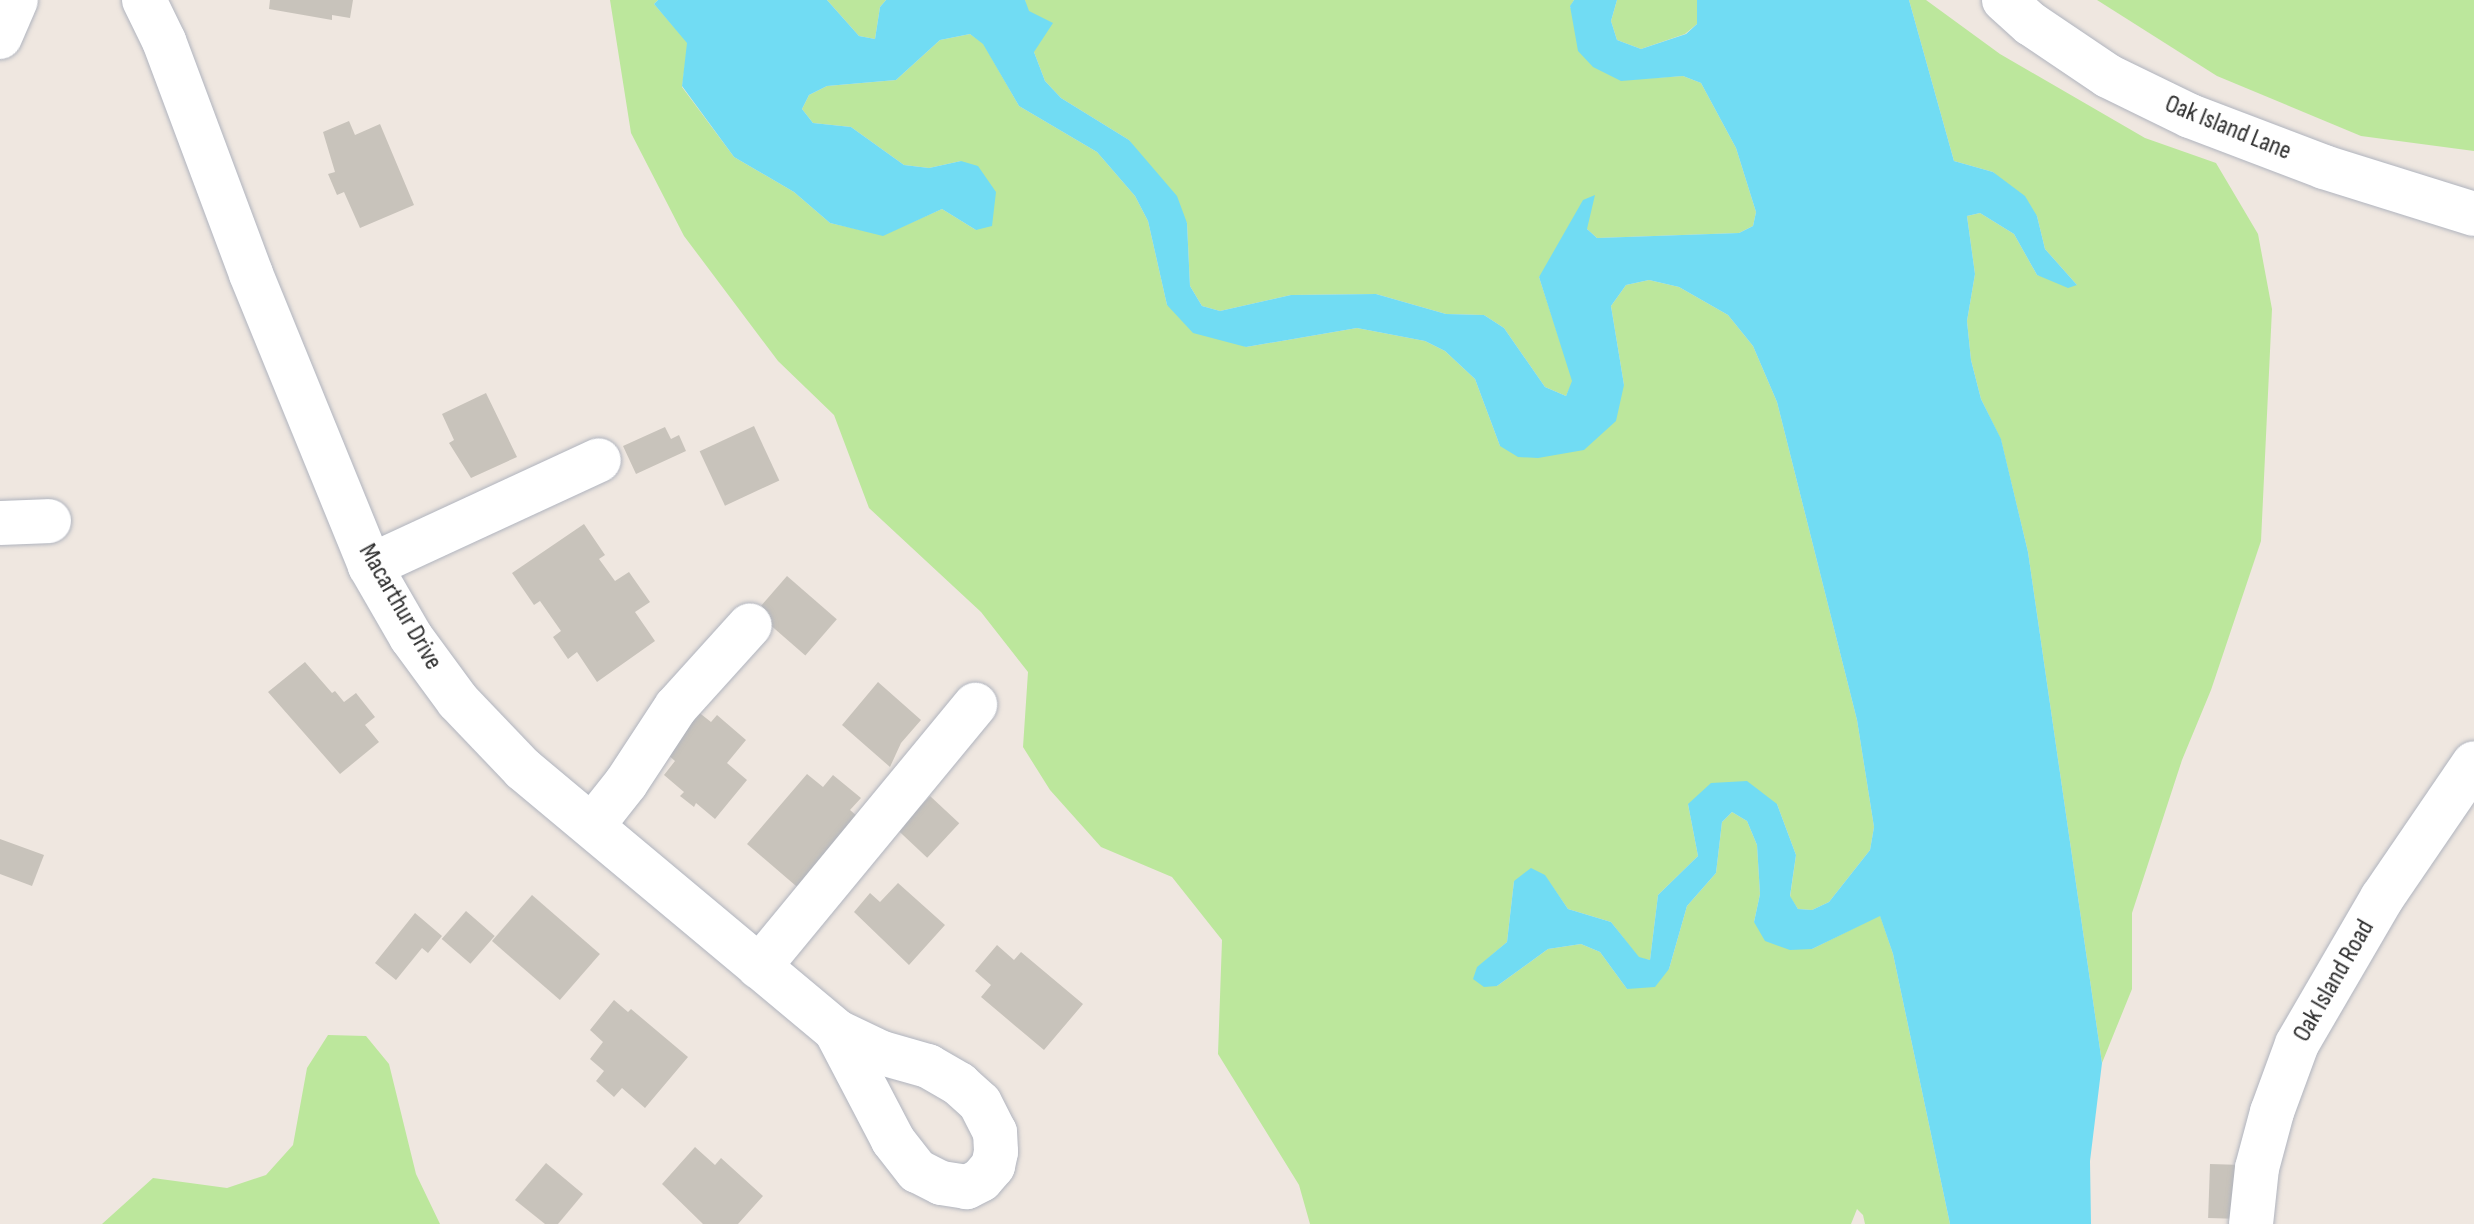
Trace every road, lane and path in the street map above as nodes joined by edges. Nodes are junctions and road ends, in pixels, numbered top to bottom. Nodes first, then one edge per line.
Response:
1 (16, 0) edge
2 (144, 0) edge
3 (2004, 0) edge
4 (0, 37) edge
5 (2474, 214) edge
6 (599, 460) dead end
7 (49, 521) dead end
8 (0, 523) edge
9 (370, 566) junction
10 (750, 625) dead end
11 (975, 705) dead end
12 (2474, 763) edge
13 (592, 826) junction
14 (759, 967) junction
15 (836, 1031) dead end
16 (2251, 1224) edge

1 - 4 street
2 - 9 street, Macarthur Drive
3 - 5 street, Oak Island Lane
6 - 9 street
7 - 8 street
9 - 13 street, Macarthur Drive
10 - 13 street
11 - 14 street
12 - 16 street, Oak Island Road
13 - 14 street, Macarthur Drive
14 - 15 street, Macarthur Drive

